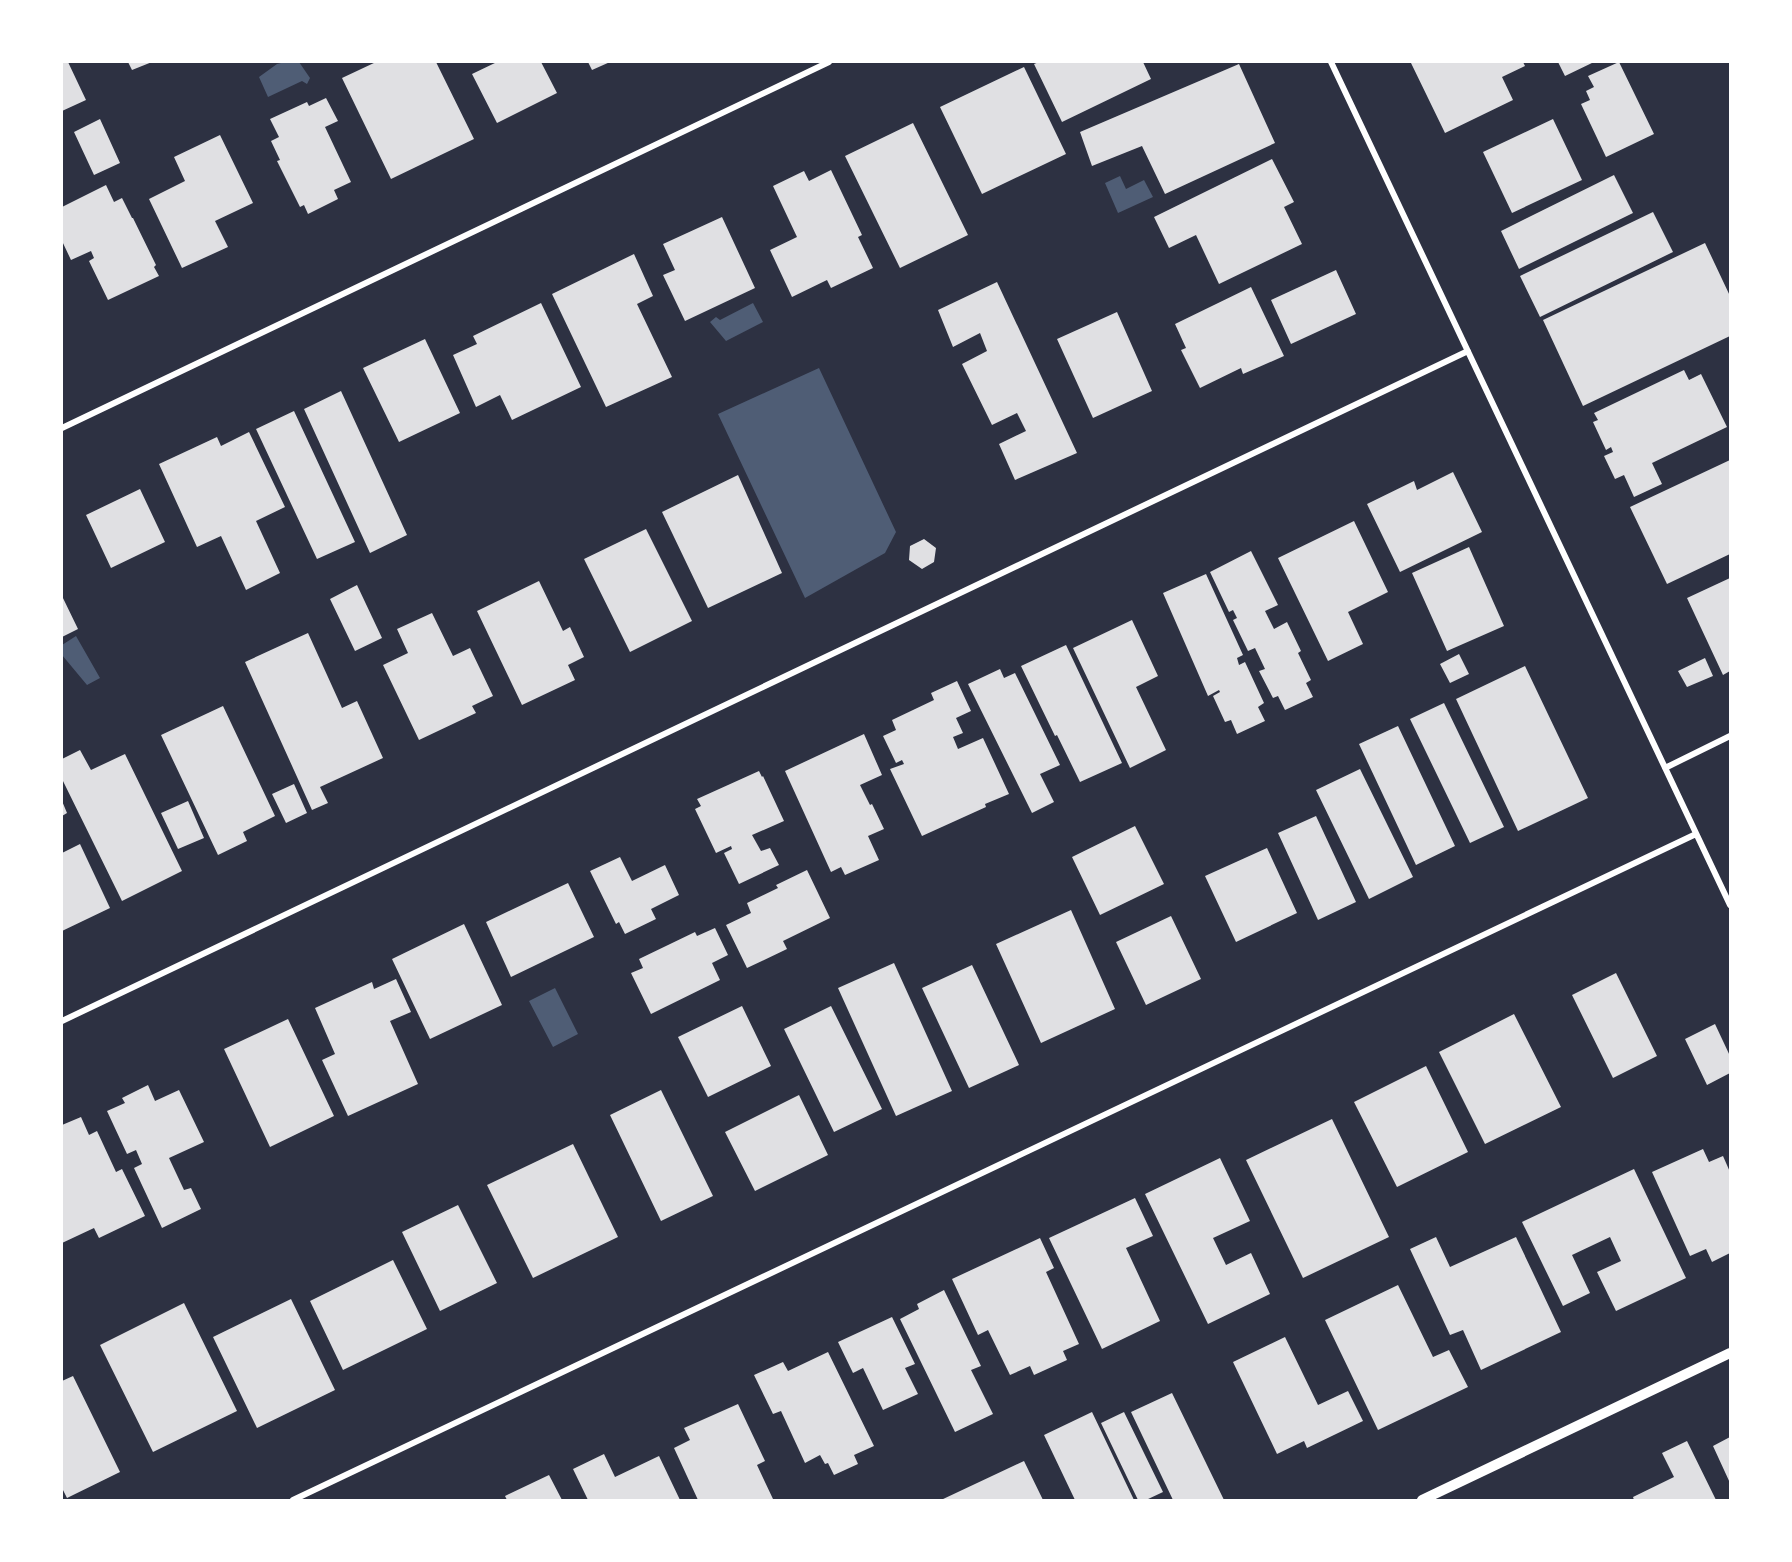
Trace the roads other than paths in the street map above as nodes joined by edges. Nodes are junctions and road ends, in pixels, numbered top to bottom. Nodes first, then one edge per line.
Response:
1 (829, 62) edge
2 (1331, 62) edge
3 (1468, 351) junction
4 (62, 428) edge
5 (1731, 736) edge
6 (1665, 768) junction
7 (1696, 834) junction
8 (1731, 905) edge
9 (62, 1021) edge
10 (1731, 1353) edge
11 (293, 1500) edge
12 (1422, 1500) edge

1 - 4 street
2 - 3 street
3 - 6 street
3 - 9 street
5 - 6 street
6 - 7 street
7 - 8 street
7 - 11 street
10 - 12 street

